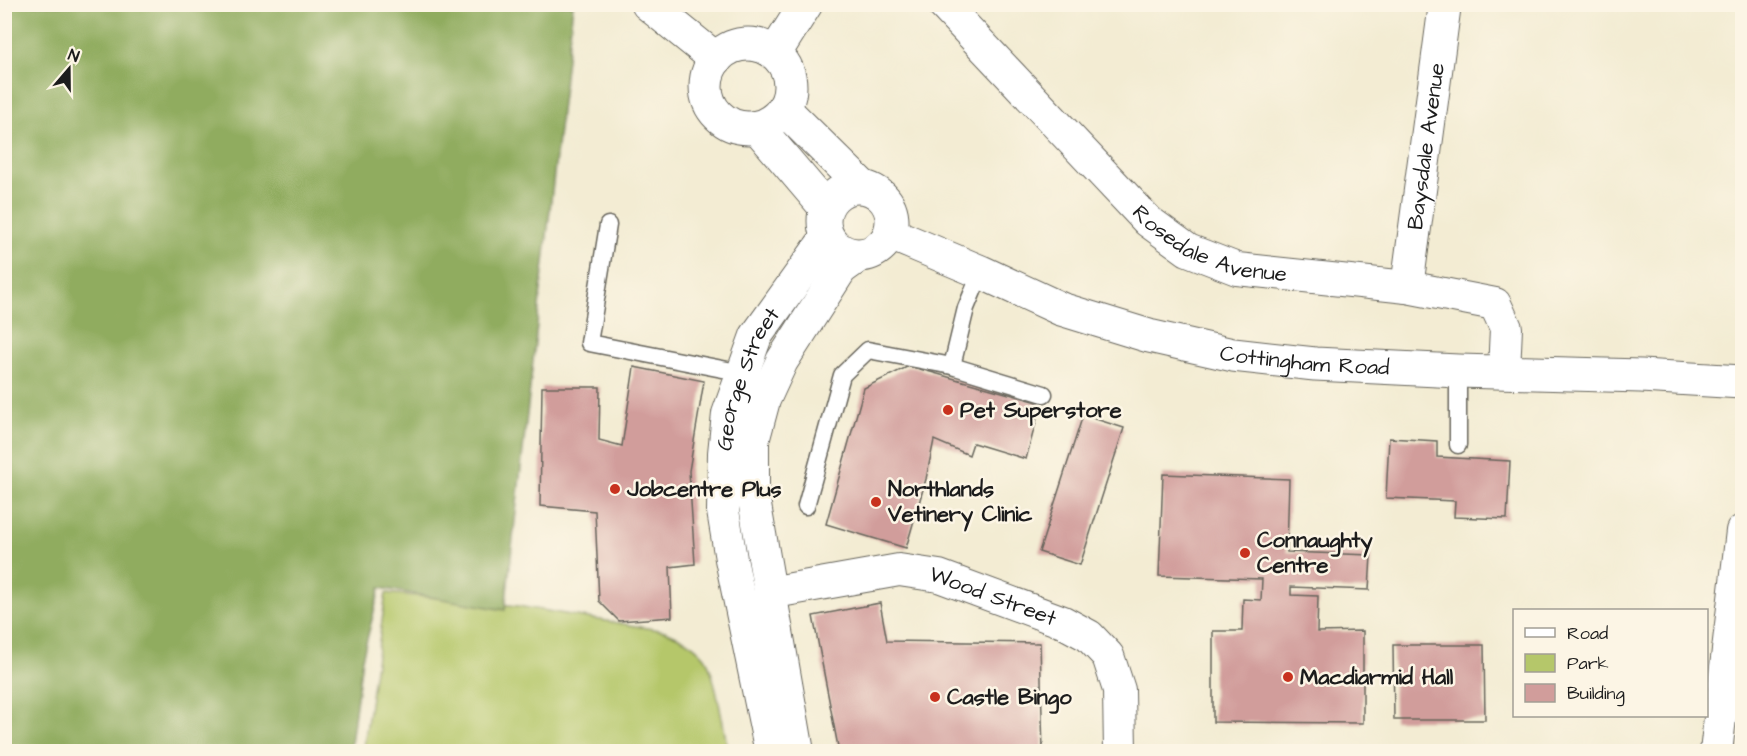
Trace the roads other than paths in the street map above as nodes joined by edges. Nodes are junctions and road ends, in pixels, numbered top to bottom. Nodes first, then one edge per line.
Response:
1 (648, 4) edge
2 (806, 4) edge
3 (943, 4) edge
4 (1445, 4) edge
5 (775, 53) junction
6 (716, 60) junction
7 (784, 109) junction
8 (758, 128) junction
9 (863, 187) junction
10 (827, 223) junction
11 (608, 225) dead end
12 (891, 234) junction
13 (859, 256) junction
14 (981, 272) junction
15 (1407, 287) junction
16 (952, 366) junction
17 (1458, 371) junction
18 (1504, 371) junction
19 (743, 373) junction
20 (1743, 382) edge
21 (1044, 394) dead end
22 (1458, 445) dead end
23 (806, 506) dead end
24 (1743, 531) edge
25 (769, 593) junction
26 (1736, 641) edge
27 (771, 752) edge
28 (798, 752) edge
29 (1120, 752) edge
30 (1716, 752) edge

1 - 6 street
2 - 5 street
3 - 15 street, Rosedale Avenue
4 - 15 street, Baysdale Avenue
5 - 6 street
5 - 7 street
6 - 8 street
7 - 8 street
7 - 9 street
8 - 10 street
9 - 10 street
9 - 12 street
10 - 13 street
10 - 19 street, George Street
11 - 19 lane
12 - 13 street
12 - 14 street, Cottingham Road
13 - 25 street, George Street
14 - 16 lane
14 - 17 street, Cottingham Road
15 - 18 street, Rosedale Avenue
16 - 21 lane
16 - 23 lane
17 - 18 street, Cottingham Road
17 - 22 lane
18 - 20 street, Cottingham Road
19 - 27 street, George Street
24 - 26 street
25 - 28 street, George Street
25 - 29 street, Wood Street
26 - 30 street

